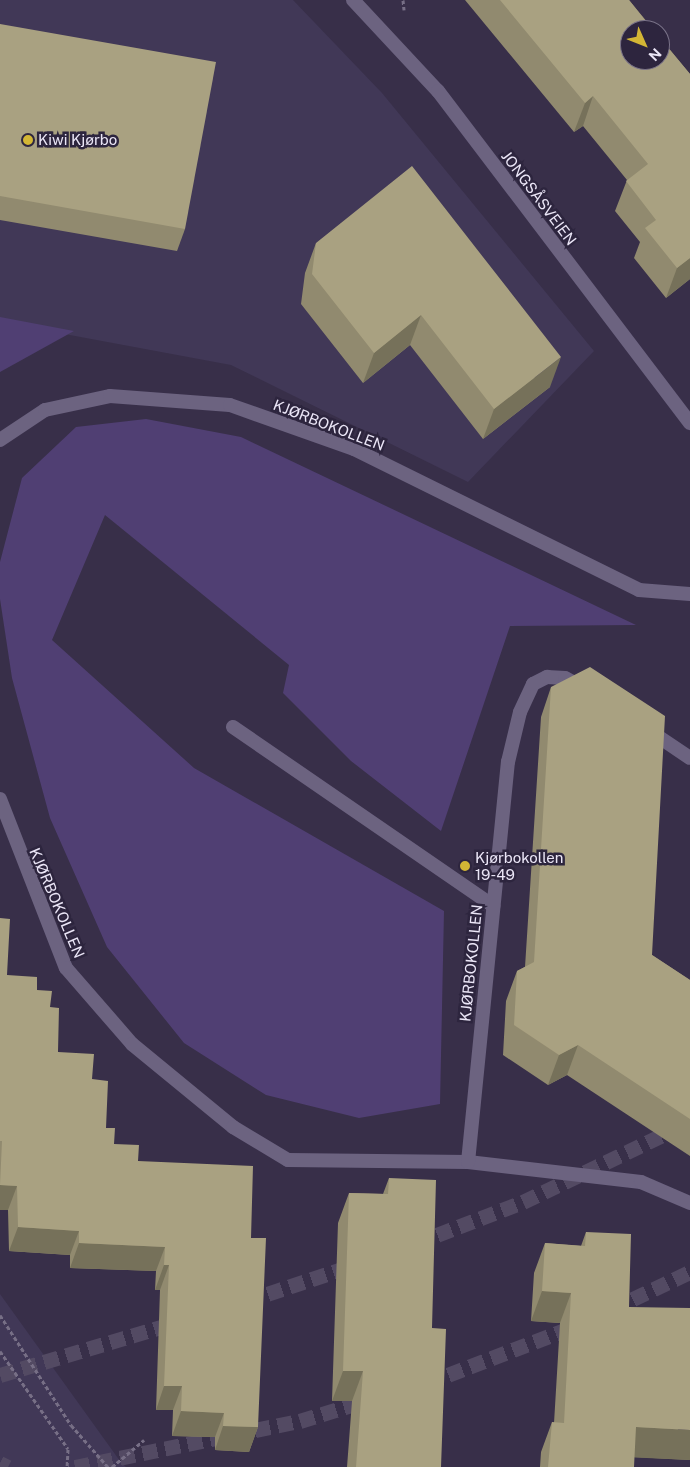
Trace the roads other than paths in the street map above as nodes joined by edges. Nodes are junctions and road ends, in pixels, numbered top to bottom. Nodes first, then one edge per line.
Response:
1 (353, 0) edge
2 (690, 423) edge
3 (0, 440) edge
4 (690, 594) edge
5 (595, 695) edge
6 (634, 721) edge
7 (232, 727) dead end
8 (690, 758) edge
9 (0, 800) edge
10 (493, 906) junction
11 (468, 1162) junction
12 (690, 1203) edge

1 - 2 street, JONGSÅSVEIEN
3 - 4 street, KJØRBOKOLLEN
5 - 10 street, KJØRBOKOLLEN
6 - 8 street
7 - 10 street
9 - 11 street, KJØRBOKOLLEN
10 - 11 street, KJØRBOKOLLEN
11 - 12 street, KJØRBOKOLLEN

